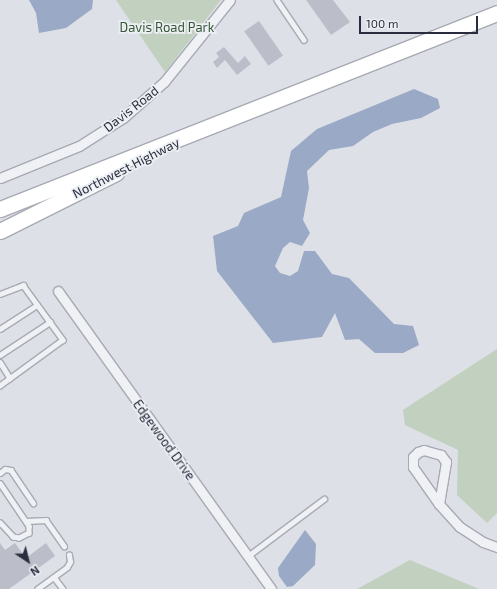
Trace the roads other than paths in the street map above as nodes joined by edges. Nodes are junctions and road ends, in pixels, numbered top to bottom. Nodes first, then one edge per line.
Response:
1 (230, 0) edge
2 (277, 0) edge
3 (497, 13) edge
4 (304, 40) dead end
5 (185, 138) junction
6 (0, 178) edge
7 (0, 209) edge
8 (0, 231) edge
9 (58, 291) dead end
10 (0, 294) edge
11 (37, 305) junction
12 (50, 322) junction
13 (0, 329) edge
14 (0, 355) edge
15 (0, 362) edge
16 (10, 378) junction
17 (0, 386) edge
18 (0, 473) edge
19 (0, 483) edge
20 (324, 499) dead end
21 (33, 503) dead end
22 (439, 504) junction
23 (26, 521) junction
24 (0, 523) edge
25 (64, 546) dead end
26 (497, 547) edge
27 (69, 555) dead end
28 (248, 556) junction
29 (54, 577) junction
30 (37, 589) edge
31 (63, 589) edge
32 (271, 589) edge

1 - 6 street, Davis Road
2 - 4 lane
3 - 5 main road
5 - 7 main road, Northwest Highway
5 - 8 main road, Northwest Highway
9 - 28 street, Edgewood Drive
10 - 11 lane
11 - 12 lane
11 - 13 lane
12 - 14 lane
12 - 16 lane
15 - 16 lane
16 - 17 lane
18 - 21 lane
19 - 23 lane
20 - 28 lane
22 - 22 street
22 - 26 street
23 - 24 lane
23 - 25 lane
27 - 29 lane
28 - 32 street, Edgewood Drive
29 - 30 lane
29 - 31 lane

